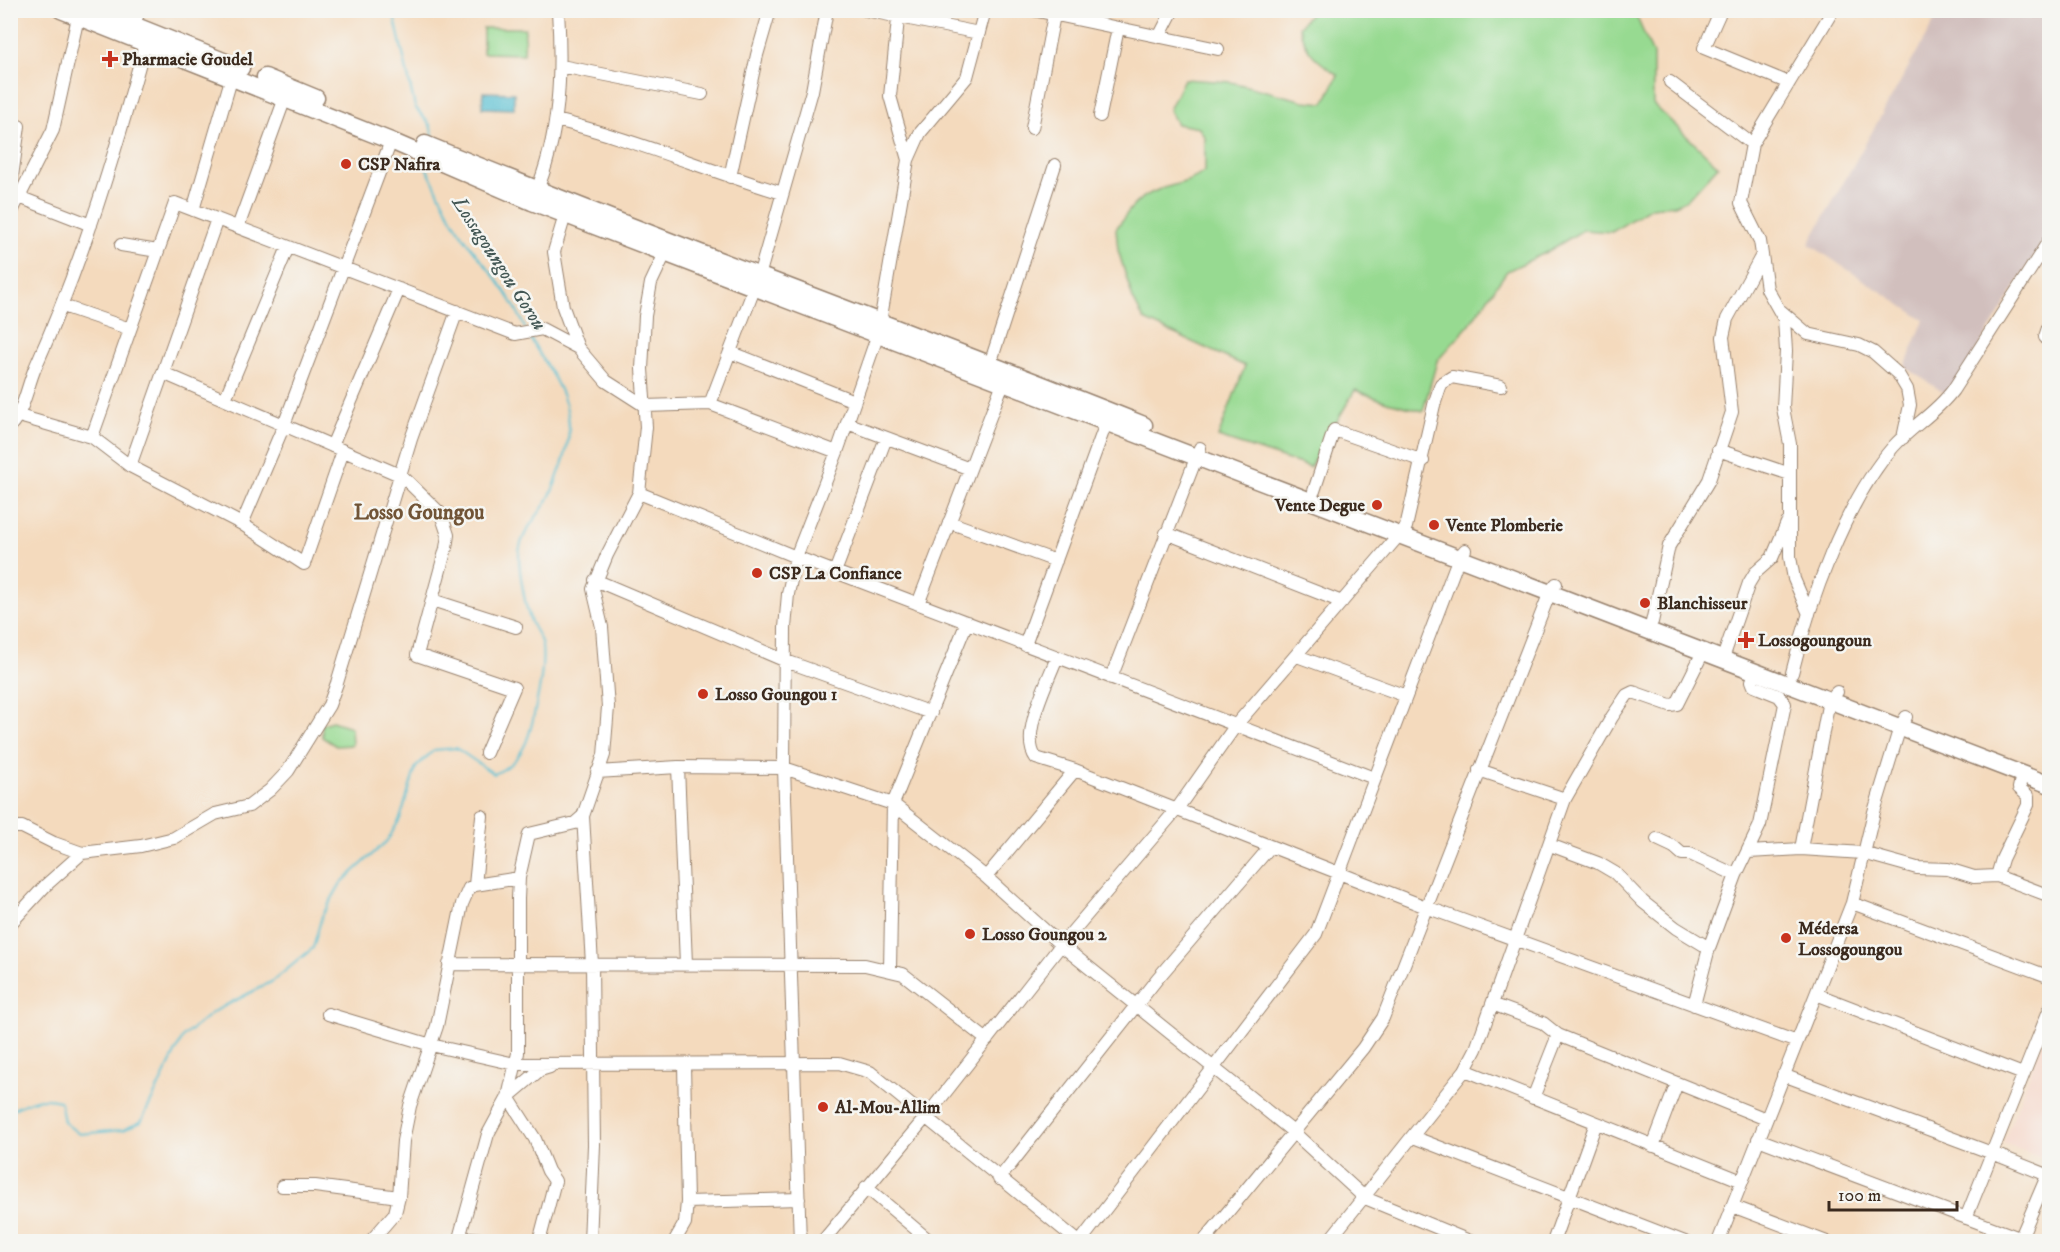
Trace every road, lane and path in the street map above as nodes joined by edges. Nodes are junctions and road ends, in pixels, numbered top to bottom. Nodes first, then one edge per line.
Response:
1 (61, 10) edge
2 (96, 10) edge
3 (558, 10) edge
4 (770, 10) edge
5 (827, 10) edge
6 (865, 10) edge
7 (985, 10) edge
8 (1033, 10) edge
9 (1173, 10) edge
10 (1721, 10) edge
11 (1829, 12) edge
12 (899, 13) edge
13 (1054, 15) junction
14 (78, 17) junction
15 (137, 18) edge
16 (1118, 28) junction
17 (979, 33) junction
18 (1159, 37) junction
19 (146, 44) junction
20 (1218, 49) dead end
21 (561, 66) junction
22 (232, 76) junction
23 (1670, 82) dead end
24 (1789, 83) junction
25 (702, 94) dead end
26 (285, 98) junction
27 (1100, 116) dead end
28 (556, 120) junction
29 (10, 124) edge
30 (1032, 128) dead end
31 (391, 141) junction
32 (1752, 144) junction
33 (908, 160) junction
34 (1055, 165) dead end
35 (730, 177) junction
36 (13, 193) edge
37 (782, 193) junction
38 (535, 196) junction
39 (194, 210) junction
40 (10, 215) edge
41 (565, 215) junction
42 (217, 219) junction
43 (91, 225) junction
44 (238, 227) junction
45 (2049, 239) edge
46 (121, 245) dead end
47 (288, 247) junction
48 (667, 248) junction
49 (158, 251) junction
50 (1762, 255) junction
51 (344, 268) junction
52 (757, 281) junction
53 (399, 289) junction
54 (63, 306) junction
55 (1778, 308) junction
56 (457, 311) junction
57 (2049, 322) edge
58 (880, 327) junction
59 (130, 329) junction
60 (2049, 343) edge
61 (578, 348) junction
62 (730, 352) junction
63 (990, 364) junction
64 (163, 373) junction
65 (1003, 383) junction
66 (1502, 386) dead end
67 (225, 399) junction
68 (854, 401) junction
69 (710, 404) junction
70 (645, 406) junction
71 (20, 416) junction
72 (1108, 417) junction
73 (847, 423) junction
74 (284, 425) junction
75 (10, 426) edge
76 (92, 437) junction
77 (886, 438) junction
78 (1904, 438) junction
79 (338, 448) junction
80 (1718, 450) junction
81 (837, 452) junction
82 (1198, 452) junction
83 (1423, 461) junction
84 (130, 466) junction
85 (970, 469) junction
86 (1790, 474) junction
87 (402, 476) junction
88 (1314, 491) junction
89 (639, 494) junction
90 (1790, 515) junction
91 (950, 522) junction
92 (242, 524) junction
93 (1401, 530) junction
94 (1166, 533) junction
95 (1462, 553) junction
96 (796, 557) junction
97 (1056, 561) junction
98 (835, 572) junction
99 (595, 580) junction
100 (1553, 588) junction
101 (432, 600) junction
102 (1342, 602) junction
103 (918, 604) junction
104 (1809, 614) junction
105 (967, 622) junction
106 (1652, 622) junction
107 (516, 627) dead end
108 (1025, 645) junction
109 (1704, 650) junction
110 (1725, 654) junction
111 (1297, 656) junction
112 (1057, 657) junction
113 (786, 661) junction
114 (1756, 671) junction
115 (1792, 673) junction
116 (1111, 678) junction
117 (1406, 696) junction
118 (1833, 696) junction
119 (931, 713) junction
120 (1903, 722) junction
121 (1236, 725) junction
122 (486, 753) dead end
123 (678, 767) junction
124 (784, 768) junction
125 (1076, 770) junction
126 (1479, 770) junction
127 (597, 772) junction
128 (2049, 772) edge
129 (2022, 774) junction
130 (1374, 778) junction
131 (2049, 784) edge
132 (1565, 799) junction
133 (893, 804) junction
134 (1177, 809) junction
135 (482, 816) dead end
136 (583, 816) junction
137 (10, 827) edge
138 (1657, 838) dead end
139 (1550, 845) junction
140 (1270, 847) junction
141 (1801, 849) junction
142 (1749, 852) junction
143 (82, 853) junction
144 (1863, 854) junction
145 (1339, 872) junction
146 (1736, 875) junction
147 (1997, 876) junction
148 (986, 877) junction
149 (519, 878) junction
150 (475, 885) junction
151 (2049, 896) edge
152 (1852, 903) junction
153 (1426, 907) junction
154 (10, 924) edge
155 (1515, 937) junction
156 (1061, 945) junction
157 (1709, 948) junction
158 (448, 964) junction
159 (519, 964) junction
160 (592, 964) junction
161 (686, 964) junction
162 (790, 964) junction
163 (890, 969) junction
164 (2049, 977) edge
165 (1816, 994) junction
166 (1492, 1004) junction
167 (1137, 1005) junction
168 (1694, 1005) junction
169 (2049, 1008) edge
170 (328, 1014) dead end
171 (1558, 1035) junction
172 (987, 1040) junction
173 (1797, 1042) junction
174 (431, 1045) junction
175 (515, 1065) junction
176 (554, 1065) junction
177 (593, 1065) junction
178 (684, 1065) junction
179 (794, 1065) junction
180 (1215, 1068) junction
181 (1465, 1070) junction
182 (2023, 1074) junction
183 (1783, 1075) junction
184 (1677, 1083) junction
185 (508, 1097) junction
186 (1533, 1098) junction
187 (926, 1117) junction
188 (1766, 1119) junction
189 (1596, 1123) junction
190 (1292, 1131) junction
191 (1413, 1137) junction
192 (1758, 1139) junction
193 (1653, 1146) junction
194 (1992, 1153) junction
195 (2048, 1176) edge
196 (999, 1179) junction
197 (1742, 1181) junction
198 (282, 1186) dead end
199 (866, 1187) junction
200 (399, 1197) junction
201 (1570, 1197) junction
202 (1365, 1198) junction
203 (799, 1199) junction
204 (687, 1202) junction
205 (1732, 1206) junction
206 (1966, 1218) junction
207 (459, 1239) edge
208 (2023, 1240) edge
209 (370, 1242) edge
210 (511, 1242) edge
211 (539, 1242) edge
212 (590, 1242) edge
213 (674, 1242) edge
214 (800, 1242) edge
215 (822, 1242) edge
216 (931, 1242) edge
217 (1080, 1242) edge
218 (1203, 1242) edge
219 (1328, 1242) edge
220 (1472, 1242) edge
221 (1553, 1242) edge
222 (1685, 1242) edge
223 (1718, 1242) edge
224 (1827, 1242) edge

1 - 14 main road
2 - 15 main road
3 - 21 street
4 - 35 street
5 - 37 street
6 - 12 street
7 - 17 street
8 - 13 street
9 - 18 street
10 - 24 street
11 - 24 street
12 - 17 street
12 - 33 street
13 - 16 street
13 - 30 street
14 - 19 main road
14 - 36 street
15 - 38 main road
16 - 18 street
16 - 27 street
17 - 33 street
18 - 20 street
19 - 22 main road
19 - 43 street
21 - 25 street
21 - 28 street
22 - 26 main road
22 - 39 street
23 - 32 street
24 - 32 street
26 - 31 main road
26 - 44 street
28 - 35 street
28 - 38 street
29 - 36 street
31 - 38 main road
31 - 51 street
32 - 50 street
33 - 58 street
34 - 63 street
35 - 37 street
36 - 40 street
36 - 43 street
37 - 52 street
38 - 41 main road
38 - 48 main road
39 - 42 street
39 - 49 street
41 - 48 main road
41 - 61 street
42 - 44 street
42 - 64 street
43 - 54 street
44 - 47 street
45 - 78 street
46 - 49 street
47 - 51 street
47 - 67 street
48 - 52 main road
48 - 70 street
49 - 59 street
50 - 55 street
50 - 80 street
51 - 53 street
51 - 74 street
52 - 58 main road
52 - 62 street
53 - 56 street
53 - 79 street
54 - 59 street
54 - 71 street
55 - 78 street
55 - 86 street
56 - 61 street
56 - 87 street
57 - 60 street
58 - 63 main road
58 - 65 main road
58 - 68 street
59 - 76 street
61 - 70 street
62 - 68 street
62 - 69 street
63 - 72 main road
64 - 67 street
64 - 84 street
65 - 72 main road
65 - 85 street
66 - 83 street
67 - 74 street
68 - 73 street
69 - 70 street
69 - 81 street
70 - 89 street
71 - 75 street
71 - 76 street
72 - 82 main road
72 - 97 street
73 - 77 street
73 - 81 street
74 - 79 street
74 - 92 street
76 - 84 street
77 - 85 street
77 - 98 street
78 - 104 street
79 - 87 street
79 - 92 street
80 - 86 street
80 - 106 street
81 - 96 street
82 - 88 main road
82 - 93 main road
82 - 94 street
83 - 88 street
83 - 93 street
84 - 92 street
85 - 91 street
86 - 90 street
87 - 101 street
87 - 143 street
88 - 93 main road
89 - 96 street
89 - 99 street
90 - 104 street
90 - 110 street
91 - 97 street
91 - 103 street
93 - 95 main road
93 - 102 street
94 - 102 street
94 - 116 street
95 - 100 main road
95 - 117 street
96 - 98 street
96 - 113 street
97 - 108 street
98 - 103 street
99 - 113 street
99 - 127 street
100 - 106 main road
100 - 109 main road
100 - 126 street
101 - 107 street
101 - 122 street
102 - 111 street
103 - 105 street
104 - 115 street
105 - 108 street
105 - 119 street
106 - 110 main road
108 - 112 street
109 - 110 main road
109 - 132 street
110 - 114 main road
110 - 115 main road
111 - 117 street
111 - 121 street
112 - 116 street
112 - 125 street
113 - 119 street
113 - 124 street
114 - 118 main road
114 - 142 street
115 - 118 main road
116 - 121 street
117 - 130 street
118 - 120 main road
118 - 141 street
119 - 133 street
120 - 128 main road
120 - 129 main road
120 - 144 street
121 - 130 street
121 - 134 street
123 - 124 street
123 - 127 street
123 - 161 street
124 - 133 street
124 - 162 street
125 - 134 street
125 - 148 street
126 - 132 street
126 - 153 street
127 - 136 street
129 - 131 main road
129 - 147 street
130 - 145 street
132 - 139 street
133 - 148 street
133 - 163 street
134 - 140 street
134 - 156 street
135 - 150 street
136 - 149 street
136 - 160 street
137 - 143 street
138 - 146 street
139 - 155 street
139 - 157 street
140 - 145 street
140 - 167 street
141 - 142 street
141 - 144 street
142 - 146 street
143 - 154 street
144 - 147 street
144 - 152 street
145 - 153 street
145 - 180 street
146 - 157 street
147 - 151 street
148 - 156 street
149 - 150 street
149 - 159 street
150 - 158 street
152 - 164 street
152 - 165 street
153 - 155 street
153 - 190 street
155 - 166 street
155 - 168 street
156 - 167 street
156 - 172 street
157 - 168 street
158 - 159 street
158 - 174 street
159 - 160 street
159 - 175 street
160 - 161 street
160 - 177 street
161 - 162 street
162 - 163 street
162 - 179 street
163 - 172 street
165 - 173 street
165 - 182 street
166 - 171 street
166 - 181 street
167 - 180 street
167 - 196 street
168 - 173 street
169 - 182 street
170 - 174 street
171 - 184 street
171 - 186 street
172 - 187 street
173 - 183 street
174 - 175 street
174 - 200 street
175 - 176 street
175 - 185 street
176 - 177 street
176 - 185 street
177 - 178 street
177 - 212 street
178 - 179 street
178 - 204 street
179 - 187 street
179 - 203 street
180 - 190 street
180 - 217 street
181 - 186 street
181 - 191 street
182 - 194 street
183 - 188 street
183 - 194 street
184 - 188 street
184 - 193 street
185 - 207 street
185 - 211 street
186 - 189 street
187 - 196 street
187 - 199 street
188 - 192 street
189 - 193 street
189 - 201 street
190 - 202 street
190 - 218 street
191 - 201 street
191 - 202 street
192 - 197 street
192 - 206 street
193 - 197 street
194 - 195 street
194 - 206 street
195 - 208 street
196 - 217 street
197 - 205 street
198 - 200 street
199 - 215 street
199 - 216 street
200 - 209 street
201 - 221 street
201 - 222 street
202 - 219 street
202 - 220 street
203 - 204 street
203 - 214 street
204 - 213 street
205 - 223 street
205 - 224 street
206 - 208 street
207 - 210 street

